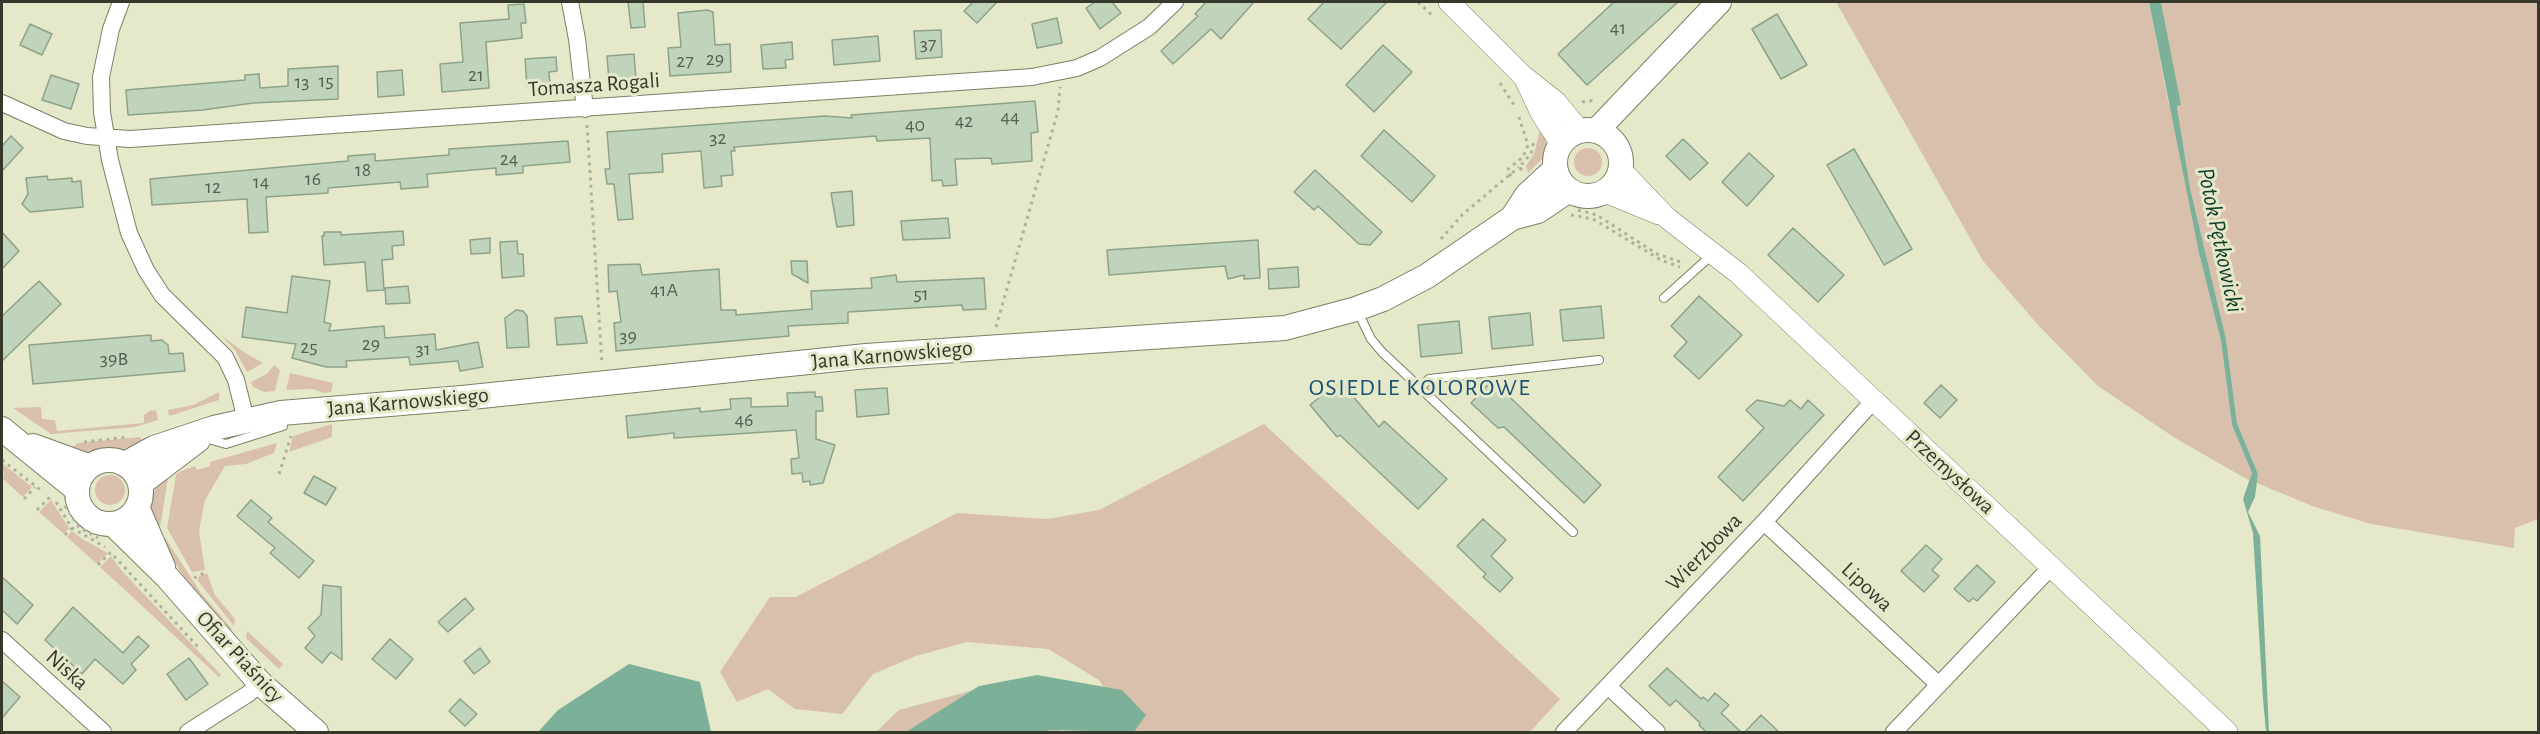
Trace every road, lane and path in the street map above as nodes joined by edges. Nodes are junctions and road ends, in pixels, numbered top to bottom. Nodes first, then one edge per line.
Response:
1 (121, 2) edge
2 (570, 2) edge
3 (1175, 2) edge
4 (1418, 2) edge
5 (1449, 2) edge
6 (1719, 2) edge
7 (1441, 24) dead end
8 (1059, 72) junction
9 (1515, 79) junction
10 (1499, 81) dead end
11 (1643, 83) junction
12 (2, 103) edge
13 (1520, 104) dead end
14 (585, 109) junction
15 (1579, 135) junction
16 (1534, 136) dead end
17 (106, 139) junction
18 (1617, 146) junction
19 (1519, 167) junction
20 (1556, 169) junction
21 (1621, 170) junction
22 (1510, 174) junction
23 (1527, 176) dead end
24 (1515, 180) dead end
25 (1605, 192) junction
26 (1568, 200) junction
27 (1567, 216) dead end
28 (1512, 218) junction
29 (1667, 218) junction
30 (1439, 242) dead end
31 (1703, 265) junction
32 (1664, 298) dead end
33 (1356, 309) junction
34 (995, 346) junction
35 (1599, 360) dead end
36 (602, 369) dead end
37 (1420, 388) junction
38 (1874, 400) junction
39 (246, 420) junction
40 (287, 422) junction
41 (208, 433) junction
42 (9, 434) edge
43 (2, 460) edge
44 (125, 464) junction
45 (88, 466) junction
46 (279, 474) dead end
47 (36, 486) junction
48 (76, 489) junction
49 (139, 495) junction
50 (51, 496) junction
51 (24, 499) dead end
52 (37, 510) dead end
53 (1764, 522) junction
54 (113, 524) junction
55 (72, 528) junction
56 (1573, 532) dead end
57 (65, 535) dead end
58 (111, 552) junction
59 (98, 565) dead end
60 (2051, 567) junction
61 (206, 572) dead end
62 (168, 578) junction
63 (192, 579) dead end
64 (2, 640) edge
65 (201, 650) dead end
66 (260, 683) junction
67 (1939, 685) junction
68 (1608, 687) junction
69 (2223, 731) edge
70 (103, 732) edge
71 (188, 732) edge
72 (316, 732) edge
73 (1564, 732) edge
74 (1657, 732) edge
75 (1894, 732) edge

1 - 17 street
2 - 14 street
3 - 8 street, Tomasza Rogali
4 - 7 path
5 - 9 street
6 - 11 main road
8 - 14 street, Tomasza Rogali
8 - 34 path
9 - 13 path
9 - 15 street
10 - 22 path
11 - 15 main road
11 - 18 main road
12 - 17 street, Tomasza Rogali
14 - 17 street, Tomasza Rogali
14 - 36 path
15 - 18 main road
15 - 20 main road
16 - 19 path
17 - 39 street
18 - 21 main road
19 - 22 path
19 - 23 path
20 - 26 main road
20 - 28 main road, Jana Karnowskiego
21 - 25 main road
21 - 29 street, Przemysłowa
22 - 24 path
22 - 30 path
25 - 26 main road
25 - 29 street, Przemysłowa
26 - 28 main road, Jana Karnowskiego
26 - 31 path
27 - 31 path
28 - 33 main road, Jana Karnowskiego
29 - 31 street, Przemysłowa
31 - 32 lane
31 - 38 street, Przemysłowa
33 - 34 main road, Jana Karnowskiego
33 - 37 lane
34 - 40 main road, Jana Karnowskiego
35 - 37 lane
37 - 56 lane
38 - 53 street, Wierzbowa
38 - 60 street, Przemysłowa
39 - 40 main road, Jana Karnowskiego
39 - 41 main road, Jana Karnowskiego
40 - 41 lane
40 - 46 path
41 - 44 main road, Jana Karnowskiego
41 - 49 main road, Jana Karnowskiego
42 - 45 main road
42 - 48 main road
43 - 47 path
44 - 45 main road
44 - 49 main road
45 - 48 main road
47 - 50 path
47 - 51 path
48 - 54 main road
49 - 54 main road
49 - 62 main road, Ofiar Piaśnicy
50 - 52 path
50 - 55 path
53 - 67 street, Lipowa
53 - 68 street, Wierzbowa
54 - 62 main road, Ofiar Piaśnicy
55 - 57 path
55 - 58 path
58 - 59 path
58 - 65 path
60 - 67 street
60 - 69 street, Przemysłowa
61 - 63 path
62 - 66 main road, Ofiar Piaśnicy
64 - 70 street, Niska
66 - 71 street
66 - 72 main road, Ofiar Piaśnicy
67 - 75 street
68 - 73 street, Wierzbowa
68 - 74 street

